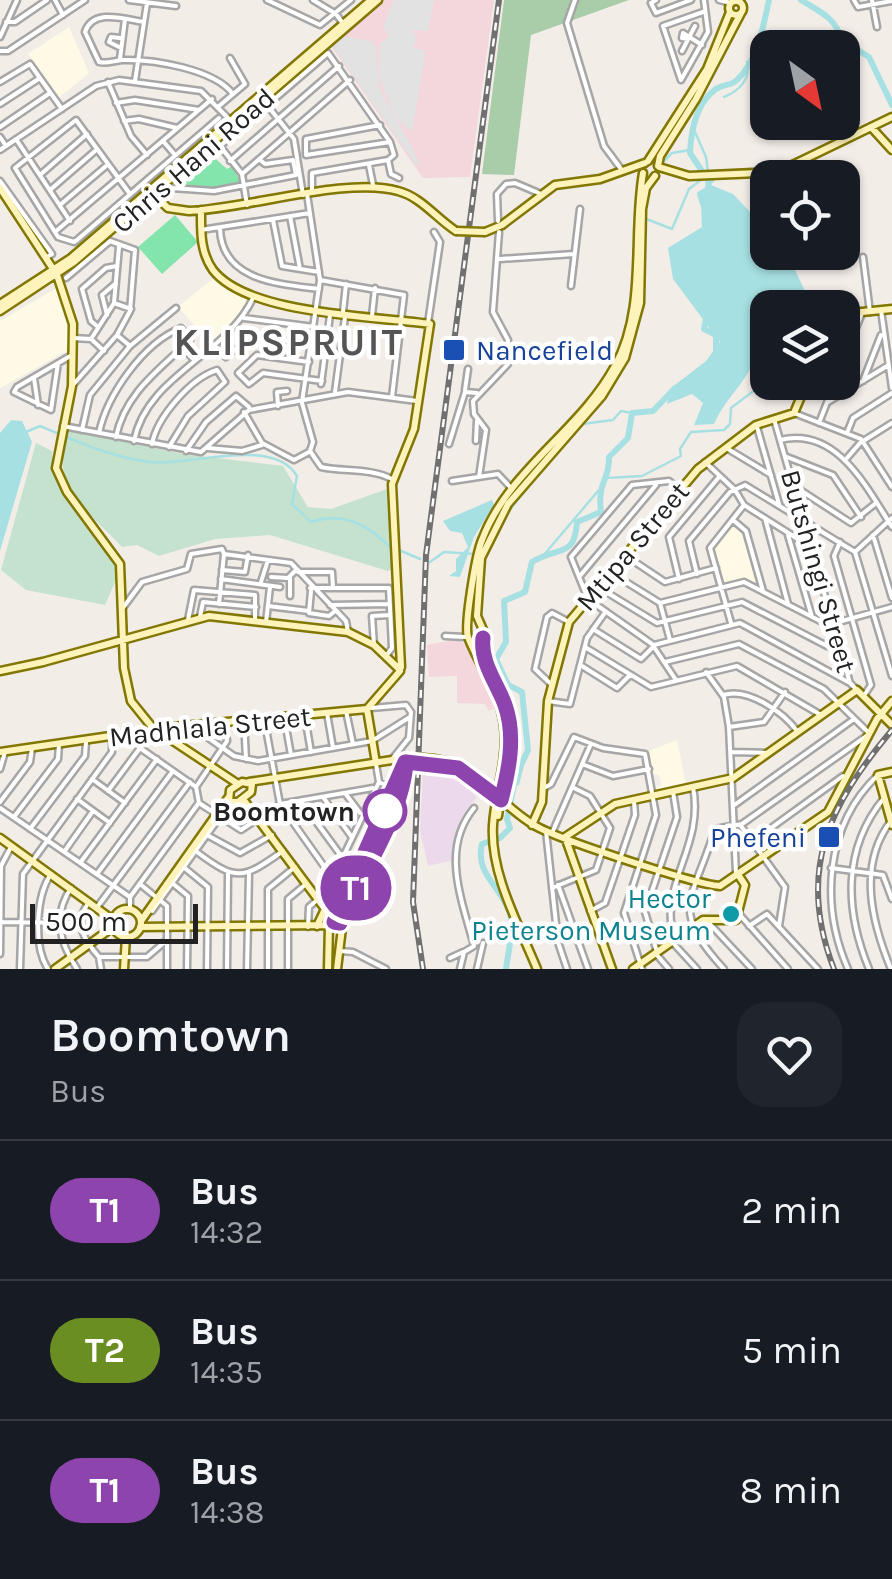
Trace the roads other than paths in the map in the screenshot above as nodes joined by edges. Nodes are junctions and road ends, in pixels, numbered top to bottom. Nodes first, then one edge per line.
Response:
1 (16, 0) edge
2 (47, 0) edge
3 (55, 0) edge
4 (84, 0) edge
5 (130, 0) edge
6 (267, 0) edge
7 (313, 0) edge
8 (374, 0) edge
9 (575, 0) edge
10 (656, 0) edge
11 (701, 0) edge
12 (349, 1) edge
13 (690, 1) edge
14 (872, 2) edge
15 (892, 2) edge
16 (148, 3) junction
17 (855, 3) edge
18 (175, 4) edge
19 (731, 4) edge
20 (703, 12) junction
21 (63, 15) junction
22 (125, 19) junction
23 (339, 21) junction
24 (6, 22) junction
25 (144, 22) junction
26 (694, 26) dead end
27 (877, 26) dead end
28 (0, 37) edge
29 (122, 38) junction
30 (688, 39) junction
31 (702, 46) junction
32 (121, 48) junction
33 (0, 51) edge
34 (682, 51) dead end
35 (230, 58) dead end
36 (120, 60) junction
37 (138, 63) junction
38 (340, 66) junction
39 (40, 78) junction
40 (350, 80) junction
41 (135, 81) junction
42 (0, 82) edge
43 (108, 82) junction
44 (51, 93) junction
45 (233, 94) junction
46 (212, 99) junction
47 (116, 103) junction
48 (0, 104) edge
49 (267, 105) junction
50 (218, 106) junction
51 (62, 108) junction
52 (199, 110) junction
53 (892, 114) edge
54 (227, 118) junction
55 (278, 118) junction
56 (124, 121) junction
57 (380, 125) junction
58 (0, 126) edge
59 (871, 127) junction
60 (178, 128) junction
61 (290, 132) junction
62 (87, 134) junction
63 (0, 137) edge
64 (16, 139) junction
65 (163, 141) junction
66 (390, 142) junction
67 (3, 148) edge
68 (97, 149) junction
69 (892, 150) edge
70 (147, 155) junction
71 (175, 155) junction
72 (28, 156) junction
73 (259, 159) junction
74 (230, 160) junction
75 (388, 160) junction
76 (369, 163) junction
77 (108, 165) junction
78 (645, 167) junction
79 (622, 169) junction
80 (657, 171) junction
81 (242, 174) junction
82 (40, 175) junction
83 (399, 178) dead end
84 (118, 180) junction
85 (1, 185) edge
86 (243, 186) junction
87 (50, 190) junction
88 (374, 190) junction
89 (531, 190) junction
90 (152, 192) junction
91 (130, 194) junction
92 (307, 194) junction
93 (541, 194) junction
94 (164, 195) dead end
95 (60, 205) junction
96 (247, 205) junction
97 (528, 205) junction
98 (580, 209) dead end
99 (201, 210) junction
100 (310, 213) junction
101 (290, 216) junction
102 (273, 220) junction
103 (70, 221) junction
104 (498, 221) dead end
105 (220, 229) junction
106 (201, 230) junction
107 (55, 232) junction
108 (434, 232) dead end
109 (499, 232) dead end
110 (119, 247) junction
111 (574, 254) junction
112 (863, 258) dead end
113 (47, 259) junction
114 (500, 259) junction
115 (117, 266) junction
116 (300, 269) junction
117 (319, 272) junction
118 (56, 273) junction
119 (66, 278) dead end
120 (41, 280) junction
121 (320, 280) junction
122 (116, 283) junction
123 (346, 284) junction
124 (571, 286) dead end
125 (376, 288) junction
126 (319, 290) junction
127 (254, 297) junction
128 (114, 303) junction
129 (0, 307) edge
130 (176, 308) dead end
131 (316, 308) junction
132 (131, 309) junction
133 (331, 310) junction
134 (881, 310) junction
135 (892, 310) edge
136 (344, 312) junction
137 (860, 312) edge
138 (866, 312) junction
139 (107, 314) junction
140 (372, 316) junction
141 (244, 318) junction
142 (402, 320) junction
143 (429, 323) junction
144 (860, 325) edge
145 (98, 327) junction
146 (314, 327) junction
147 (883, 331) junction
148 (117, 335) junction
149 (73, 338) junction
150 (91, 339) junction
151 (214, 344) junction
152 (311, 344) junction
153 (130, 346) junction
154 (183, 347) junction
155 (104, 351) junction
156 (73, 355) junction
157 (195, 361) junction
158 (309, 362) junction
159 (58, 363) junction
160 (887, 366) junction
161 (468, 370) dead end
162 (34, 378) junction
163 (306, 379) junction
164 (862, 381) junction
165 (72, 386) junction
166 (892, 390) edge
167 (287, 391) dead end
168 (465, 392) junction
169 (335, 394) junction
170 (477, 394) junction
171 (392, 398) junction
172 (416, 400) junction
173 (799, 400) edge
174 (828, 402) joint
175 (302, 403) junction
176 (38, 406) junction
177 (278, 406) junction
178 (247, 411) junction
179 (794, 413) junction
180 (774, 419) junction
181 (478, 421) junction
182 (819, 423) junction
183 (892, 423) edge
184 (756, 425) junction
185 (82, 430) junction
186 (62, 431) junction
187 (99, 433) junction
188 (846, 433) junction
189 (116, 437) junction
190 (780, 440) junction
191 (134, 441) junction
192 (476, 441) dead end
193 (863, 441) junction
194 (152, 444) junction
195 (263, 444) junction
196 (449, 444) dead end
197 (408, 446) junction
198 (726, 447) junction
199 (169, 448) junction
200 (208, 448) junction
201 (310, 451) junction
202 (186, 452) junction
203 (785, 456) junction
204 (848, 458) junction
205 (705, 462) junction
206 (771, 475) junction
207 (719, 476) junction
208 (480, 477) junction
209 (394, 480) junction
210 (452, 481) dead end
211 (657, 484) junction
212 (794, 486) junction
213 (892, 487) edge
214 (734, 488) junction
215 (512, 489) junction
216 (680, 490) junction
217 (779, 504) junction
218 (876, 504) junction
219 (744, 505) junction
220 (861, 517) junction
221 (765, 518) junction
222 (802, 518) junction
223 (732, 520) junction
224 (891, 522) edge
225 (788, 533) junction
226 (873, 535) junction
227 (840, 542) junction
228 (811, 547) junction
229 (855, 552) junction
230 (224, 554) junction
231 (248, 555) junction
232 (625, 556) junction
233 (268, 560) junction
234 (716, 568) junction
235 (222, 570) junction
236 (297, 571) junction
237 (610, 572) junction
238 (697, 574) junction
239 (290, 577) junction
240 (579, 577) junction
241 (271, 578) dead end
242 (222, 579) junction
243 (679, 579) junction
244 (261, 582) junction
245 (280, 586) dead end
246 (270, 587) junction
247 (598, 587) junction
248 (721, 587) junction
249 (333, 588) junction
250 (311, 589) junction
251 (220, 592) junction
252 (763, 592) junction
253 (290, 596) dead end
254 (892, 598) edge
255 (588, 599) junction
256 (660, 603) junction
257 (219, 604) junction
258 (390, 604) junction
259 (788, 604) junction
260 (726, 605) junction
261 (268, 606) junction
262 (329, 606) junction
263 (256, 607) junction
264 (892, 608) edge
265 (122, 609) junction
266 (309, 611) junction
267 (335, 611) junction
268 (604, 613) junction
269 (873, 613) junction
270 (390, 614) junction
271 (812, 616) junction
272 (200, 617) junction
273 (852, 619) junction
274 (255, 620) junction
275 (188, 621) junction
276 (266, 622) junction
277 (570, 622) junction
278 (665, 622) junction
279 (731, 624) junction
280 (833, 624) junction
281 (481, 626) junction
282 (391, 628) junction
283 (592, 628) junction
284 (374, 630) junction
285 (348, 632) junction
286 (470, 634) junction
287 (483, 638) junction
288 (124, 640) junction
289 (670, 640) junction
290 (374, 645) junction
291 (584, 646) junction
292 (654, 646) junction
293 (840, 646) junction
294 (387, 654) junction
295 (664, 662) junction
296 (580, 665) junction
297 (400, 668) junction
298 (0, 672) edge
299 (706, 672) junction
300 (630, 674) junction
301 (892, 676) edge
302 (676, 680) junction
303 (850, 682) junction
304 (552, 685) junction
305 (785, 692) junction
306 (860, 694) junction
307 (723, 695) junction
308 (548, 701) junction
309 (892, 701) edge
310 (838, 704) junction
311 (366, 709) junction
312 (346, 711) junction
313 (774, 711) junction
314 (327, 712) junction
315 (304, 714) junction
316 (880, 714) junction
317 (820, 715) junction
318 (284, 716) junction
319 (410, 717) junction
320 (264, 718) junction
321 (854, 719) junction
322 (244, 720) junction
323 (224, 722) junction
324 (892, 724) edge
325 (190, 725) junction
326 (728, 727) junction
327 (158, 730) junction
328 (139, 732) junction
329 (798, 732) junction
330 (868, 734) junction
331 (112, 736) junction
332 (86, 740) junction
333 (372, 741) junction
334 (59, 744) junction
335 (353, 744) junction
336 (591, 744) junction
337 (32, 748) junction
338 (140, 748) junction
339 (223, 748) junction
340 (333, 748) junction
341 (3, 752) edge
342 (311, 752) junction
343 (730, 752) junction
344 (769, 753) junction
345 (292, 755) junction
346 (246, 759) junction
347 (272, 759) junction
348 (157, 760) junction
349 (386, 762) junction
350 (424, 762) junction
351 (405, 763) junction
352 (582, 764) junction
353 (210, 767) junction
354 (0, 769) edge
355 (502, 769) junction
356 (648, 769) junction
357 (173, 771) junction
358 (892, 772) edge
359 (847, 774) junction
360 (878, 775) junction
361 (92, 779) junction
362 (732, 779) junction
363 (276, 781) junction
364 (482, 781) junction
365 (190, 782) junction
366 (380, 782) junction
367 (232, 784) junction
368 (196, 787) junction
369 (572, 787) junction
370 (693, 787) junction
371 (373, 788) junction
372 (543, 788) junction
373 (394, 789) junction
374 (108, 791) junction
375 (673, 792) junction
376 (345, 793) junction
377 (249, 794) junction
378 (654, 795) junction
379 (323, 797) junction
380 (884, 798) junction
381 (500, 799) junction
382 (634, 799) junction
383 (77, 800) junction
384 (301, 800) junction
385 (125, 803) junction
386 (200, 803) junction
387 (228, 803) junction
388 (280, 804) junction
389 (0, 805) edge
390 (733, 806) junction
391 (474, 808) dead end
392 (93, 811) junction
393 (601, 812) junction
394 (361, 814) junction
395 (14, 817) junction
396 (218, 818) junction
397 (260, 818) junction
398 (110, 823) junction
399 (891, 823) edge
400 (532, 824) junction
401 (740, 825) junction
402 (732, 826) junction
403 (30, 829) junction
404 (549, 832) junction
405 (206, 834) junction
406 (494, 834) junction
407 (272, 835) junction
408 (352, 836) junction
409 (0, 838) edge
410 (564, 838) junction
411 (47, 840) junction
412 (753, 841) junction
413 (12, 846) junction
414 (194, 850) junction
415 (602, 850) junction
416 (283, 851) junction
417 (64, 852) junction
418 (621, 856) junction
419 (342, 857) junction
420 (765, 857) junction
421 (32, 861) junction
422 (640, 862) junction
423 (80, 863) junction
424 (183, 866) junction
425 (295, 868) junction
426 (831, 868) junction
427 (660, 869) junction
428 (850, 870) junction
429 (871, 873) junction
430 (51, 874) junction
431 (97, 874) junction
432 (228, 874) junction
433 (249, 874) junction
434 (679, 875) junction
435 (739, 876) junction
436 (578, 878) junction
437 (332, 880) junction
438 (171, 882) junction
439 (698, 882) junction
440 (140, 884) junction
441 (306, 884) junction
442 (113, 886) junction
443 (555, 886) junction
444 (71, 888) junction
445 (350, 890) junction
446 (130, 897) junction
447 (159, 898) junction
448 (316, 898) junction
449 (892, 899) edge
450 (90, 901) junction
451 (98, 906) junction
452 (590, 911) junction
453 (740, 915) junction
454 (138, 919) junction
455 (0, 922) edge
456 (21, 922) junction
457 (41, 923) junction
458 (61, 923) junction
459 (81, 923) junction
460 (709, 923) junction
461 (168, 925) junction
462 (188, 926) junction
463 (208, 926) junction
464 (227, 926) junction
465 (247, 926) junction
466 (268, 926) junction
467 (288, 926) junction
468 (328, 926) junction
469 (749, 926) junction
470 (780, 926) junction
471 (118, 928) junction
472 (692, 928) junction
473 (167, 940) junction
474 (674, 941) junction
475 (90, 946) junction
476 (474, 946) junction
477 (467, 950) junction
478 (337, 951) junction
479 (656, 953) junction
480 (0, 954) edge
481 (889, 954) edge
482 (99, 957) junction
483 (124, 957) junction
484 (70, 958) junction
485 (147, 958) junction
486 (450, 958) dead end
487 (460, 968) edge
488 (638, 968) edge
489 (20, 969) edge
490 (51, 969) edge
491 (77, 969) edge
492 (100, 969) edge
493 (124, 969) edge
494 (147, 969) edge
495 (167, 969) edge
496 (187, 969) edge
497 (207, 969) edge
498 (227, 969) edge
499 (247, 969) edge
500 (268, 969) edge
501 (288, 969) edge
502 (328, 969) edge
503 (337, 969) edge
504 (386, 969) edge
505 (477, 969) edge
506 (538, 969) edge
507 (567, 969) edge
508 (588, 969) edge
509 (612, 969) edge
510 (670, 969) edge
511 (697, 969) edge
512 (724, 969) edge
513 (752, 969) edge
514 (788, 969) edge
515 (818, 969) edge
516 (848, 969) edge
517 (869, 969) edge
518 (891, 969) edge

1 - 24 street
2 - 24 street
3 - 21 street
4 - 21 street
5 - 16 street
6 - 23 street
7 - 23 street
8 - 23 main road, Chris Hani Road
9 - 79 street
10 - 13 street
11 - 13 street
11 - 20 street
12 - 23 street
14 - 15 street
14 - 17 street
14 - 27 street
16 - 18 street
16 - 25 street
19 - 78 main road
19 - 80 main road
20 - 31 street
20 - 31 street
21 - 33 street
22 - 25 street
22 - 29 street
22 - 36 street
23 - 54 main road, Chris Hani Road
23 - 54 main road, Chris Hani Road
24 - 28 street
25 - 37 street
26 - 30 street
29 - 32 street
29 - 32 street
30 - 31 street
30 - 34 street
32 - 36 street
35 - 45 street
36 - 37 street
37 - 41 street
37 - 45 street
38 - 40 street
38 - 49 street
38 - 55 street
39 - 42 street
39 - 44 street
39 - 48 street
40 - 57 street
40 - 61 street
41 - 43 street
41 - 46 street
43 - 47 street
43 - 51 street
44 - 51 street
44 - 58 street
45 - 50 street
46 - 50 street
46 - 52 street
47 - 52 street
47 - 56 street
49 - 55 street
49 - 74 street
50 - 54 street
51 - 64 street
52 - 60 street
53 - 59 main road
54 - 71 street
54 - 90 main road, Chris Hani Road
54 - 90 main road, Chris Hani Road
55 - 61 street
55 - 74 street
56 - 60 street
56 - 70 street
57 - 66 street
57 - 66 street
59 - 69 main road
59 - 80 main road
60 - 65 street
61 - 73 street
61 - 92 street
62 - 68 street
62 - 72 street
62 - 82 street
63 - 67 street
64 - 67 street
64 - 72 street
65 - 70 street
65 - 71 street
66 - 75 street
68 - 77 street
68 - 87 street
70 - 84 street
71 - 91 street
72 - 82 street
72 - 107 street
73 - 81 street
73 - 86 street
74 - 81 street
75 - 76 street
75 - 83 street
76 - 88 street
76 - 92 street
77 - 84 street
77 - 95 street
78 - 79 main road
78 - 80 main road
78 - 80 main road
78 - 215 main road
79 - 93 main road
80 - 281 main road
81 - 86 street
82 - 87 street
84 - 91 street
84 - 103 street
85 - 113 main road
86 - 94 street
86 - 96 street
87 - 95 street
88 - 92 main road
88 - 97 main road, bridge
89 - 93 street
89 - 97 main road
89 - 104 street
90 - 99 main road
90 - 118 main road, Chris Hani Road
91 - 107 street
92 - 96 main road
92 - 100 street
93 - 97 main road
95 - 103 street
96 - 99 main road
98 - 111 street
99 - 106 main road
100 - 101 street
100 - 117 street
101 - 102 street
101 - 116 street
102 - 105 street
102 - 116 street
103 - 107 street
105 - 106 street
105 - 126 street
106 - 127 main road
108 - 143 street
109 - 114 street
110 - 115 street
110 - 119 street
110 - 132 street
111 - 114 street
111 - 124 street
112 - 138 street
113 - 118 main road
113 - 120 main road
114 - 170 street
115 - 122 street
115 - 145 street
116 - 117 street
117 - 121 street
118 - 120 main road, Chris Hani Road
118 - 129 main road, Chris Hani Road
118 - 149 main road
120 - 129 main road, Chris Hani Road
121 - 123 street
121 - 126 street
122 - 128 street
122 - 139 street
123 - 125 street
123 - 136 street
125 - 140 street
125 - 142 street
126 - 131 street
127 - 131 main road
127 - 141 street
128 - 132 street
128 - 139 street
130 - 153 street
131 - 133 main road
131 - 146 street
132 - 148 street
133 - 136 main road
133 - 163 street
134 - 135 main road
134 - 138 main road
134 - 147 street
136 - 140 main road
136 - 169 street
137 - 138 main road
138 - 144 street
139 - 145 street
140 - 142 main road
141 - 146 street
141 - 151 street
142 - 143 main road
142 - 171 street
143 - 172 main road
143 - 197 main road
145 - 150 street
146 - 152 street
147 - 160 street
147 - 164 street
148 - 153 street
148 - 155 street
149 - 150 street
149 - 156 main road
150 - 155 street
151 - 152 street
151 - 157 street
152 - 158 street
153 - 185 street
154 - 157 street
154 - 187 street
154 - 189 street
155 - 165 street
156 - 159 street
156 - 165 main road
157 - 191 street
158 - 163 street
158 - 163 street
159 - 162 street
159 - 176 street
160 - 164 street
160 - 166 street
161 - 168 street
162 - 176 street
162 - 176 street
163 - 175 street
164 - 174 street
165 - 186 main road
166 - 188 street
167 - 177 street
168 - 170 street
168 - 196 street
169 - 171 street
169 - 175 street
170 - 181 street
171 - 172 street
172 - 197 main road
173 - 179 main road
174 - 182 street
175 - 177 street
175 - 201 street
177 - 178 street
178 - 195 street
178 - 200 street
178 - 202 street
179 - 180 main road, Mtipa Street
179 - 182 street
180 - 184 main road, Mtipa Street
180 - 190 street, Butshingi Street
181 - 192 street
181 - 208 street
182 - 188 street
183 - 193 street
184 - 198 main road, Mtipa Street
184 - 206 street
185 - 186 street
185 - 187 street
186 - 265 main road
187 - 189 street
188 - 193 street
189 - 191 street
190 - 203 street, Butshingi Street
190 - 204 street
191 - 194 street
193 - 204 street
193 - 213 street
194 - 199 street
194 - 199 street
195 - 200 street
195 - 201 street
197 - 209 main road
198 - 205 main road, Mtipa Street
198 - 206 street
199 - 202 street
200 - 202 street
201 - 209 street
203 - 212 street, Butshingi Street
203 - 220 street
204 - 218 street
205 - 207 street
205 - 216 main road, Mtipa Street
206 - 217 street
207 - 214 street
207 - 243 street
208 - 210 street
208 - 215 street
209 - 297 main road
211 - 216 street
211 - 240 street
211 - 240 street
212 - 220 street
212 - 222 street, Butshingi Street
214 - 217 street
214 - 219 street
214 - 238 street
215 - 286 main road
216 - 232 main road, Mtipa Street
217 - 222 street
218 - 220 street
218 - 224 street
219 - 221 street
219 - 223 street
221 - 225 street
221 - 259 street
222 - 227 street
222 - 228 street, Butshingi Street
223 - 234 street
223 - 252 street
224 - 226 street
225 - 228 street
225 - 271 street
226 - 229 street
226 - 254 street
227 - 229 street
227 - 273 street
228 - 280 street, Butshingi Street
229 - 269 street
230 - 231 street
230 - 235 street
230 - 265 street
231 - 233 street
231 - 235 street
232 - 237 main road, Mtipa Street
232 - 243 street
233 - 236 street
233 - 244 street
234 - 238 street
234 - 248 street
235 - 242 street
236 - 239 street
236 - 249 street
236 - 250 street
237 - 247 main road, Mtipa Street
237 - 256 street
238 - 243 street
239 - 241 street
239 - 253 street
240 - 255 street
242 - 244 street
242 - 251 street
244 - 246 street
245 - 246 street
246 - 261 street
247 - 255 main road, Mtipa Street
247 - 278 street
248 - 252 street
248 - 256 street
248 - 260 street
249 - 250 street
249 - 258 street
250 - 262 street
250 - 266 street
251 - 257 street
251 - 263 street
251 - 275 street
252 - 259 street
255 - 268 street
255 - 277 main road, Mtipa Street
256 - 278 street
257 - 263 street
257 - 272 street
258 - 262 street
258 - 270 street
259 - 271 street
260 - 278 street
260 - 279 street
260 - 293 street
261 - 266 street
261 - 276 street
262 - 267 street
263 - 274 street
264 - 269 street
265 - 288 main road
266 - 267 street
267 - 285 street
268 - 283 street
268 - 292 street
269 - 273 street
269 - 301 street
270 - 282 street
270 - 284 street
271 - 280 street
272 - 274 main road
272 - 275 main road
273 - 280 street
273 - 306 street
274 - 276 main road
275 - 288 main road
276 - 285 main road
277 - 304 main road, Mtipa Street
277 - 304 street
278 - 289 street
279 - 289 street
279 - 303 street
280 - 293 street, Butshingi Street
281 - 286 main road
281 - 287 main road
282 - 284 street
282 - 294 street
283 - 291 street
283 - 292 street
284 - 290 street
285 - 290 main road
286 - 287 main road
286 - 355 main road
287 - 381 main road
288 - 298 main road
288 - 327 main road
289 - 292 street
290 - 294 main road
291 - 296 street
291 - 300 street
292 - 295 street
293 - 303 street, Butshingi Street
294 - 297 main road
295 - 302 street
295 - 310 street
296 - 300 street
296 - 308 street
297 - 311 main road
299 - 302 street
299 - 305 street
299 - 307 street
300 - 302 street
303 - 306 street, Butshingi Street
304 - 308 main road, Mtipa Street
305 - 313 street
305 - 317 street
306 - 310 main road
306 - 316 main road, Butshingi Street
307 - 313 street
307 - 326 street
308 - 372 main road, Mtipa Street
309 - 316 main road
310 - 317 main road
310 - 321 street
311 - 312 main road, Madhlala Street
311 - 319 street, Madhlala Street
311 - 333 main road
312 - 314 main road, Madhlala Street
312 - 335 street
313 - 326 street
313 - 329 street
314 - 315 main road, Madhlala Street
314 - 340 street
315 - 318 main road, Madhlala Street
315 - 342 street
316 - 324 main road, Butshingi Street
316 - 330 main road
317 - 329 main road
318 - 320 main road, Madhlala Street
318 - 345 street
319 - 333 street
319 - 349 street
320 - 322 main road, Madhlala Street
320 - 347 street
321 - 330 street
321 - 390 street
322 - 323 main road, Madhlala Street
322 - 346 street
323 - 325 main road, Madhlala Street
323 - 339 street
325 - 327 main road, Madhlala Street
325 - 339 street
326 - 343 street
327 - 328 main road, Madhlala Street
327 - 353 main road
328 - 331 main road, Madhlala Street
328 - 338 street
329 - 344 main road
330 - 359 main road
330 - 401 street
331 - 332 main road, Madhlala Street
331 - 361 street
332 - 334 main road, Madhlala Street
332 - 403 street
333 - 335 street
333 - 349 main road
334 - 337 main road, Madhlala Street
334 - 395 street
335 - 340 street
336 - 352 street
336 - 356 street
336 - 372 street
337 - 341 main road, Madhlala Street
337 - 389 street
338 - 348 street
338 - 374 street
339 - 346 street
339 - 353 street
340 - 342 street
341 - 354 street
342 - 345 street
343 - 344 street
343 - 362 street
344 - 362 main road
345 - 347 street
346 - 347 street
347 - 363 street
348 - 357 street
348 - 385 street
349 - 351 main road
349 - 351 main road
349 - 363 main road
349 - 366 street
350 - 351 main road, bridge
350 - 364 main road
350 - 381 main road
351 - 373 main road
351 - 468 main road
352 - 356 street
352 - 369 street
353 - 367 main road
353 - 368 street
355 - 364 main road
355 - 381 main road
356 - 378 street
357 - 365 street
357 - 431 street
358 - 360 main road
359 - 412 street
359 - 420 main road
360 - 380 main road
360 - 426 street
361 - 374 street
361 - 383 street
362 - 370 main road
362 - 390 street
363 - 377 main road
363 - 388 street
364 - 381 main road
365 - 368 street
365 - 442 street
366 - 371 street
366 - 373 street
367 - 377 main road
367 - 387 main road
368 - 386 street
369 - 393 street
369 - 404 street
370 - 375 main road
370 - 434 street
371 - 376 street
371 - 394 street
372 - 400 main road, Mtipa Street
373 - 445 main road
374 - 385 street
375 - 378 main road
375 - 427 street
376 - 379 street
376 - 394 street
377 - 387 main road
377 - 397 main road
378 - 382 main road
378 - 422 street
379 - 384 street
379 - 408 street
380 - 399 main road
380 - 428 street
381 - 400 main road
381 - 406 main road
381 - 406 main road
382 - 393 main road
382 - 418 street
383 - 392 street
383 - 411 street
384 - 388 street
384 - 419 street
385 - 398 street
386 - 396 street
386 - 440 street
387 - 396 main road
388 - 397 street
388 - 437 street
389 - 395 street
390 - 402 street
391 - 476 street
392 - 398 street
392 - 417 street
393 - 410 main road
393 - 415 street
394 - 408 street
395 - 403 street
396 - 397 street
396 - 405 main road
397 - 407 main road
398 - 423 street
399 - 429 street
400 - 404 main road
401 - 402 street
401 - 412 street
402 - 435 street
402 - 439 street
403 - 411 street
404 - 410 main road
404 - 443 street
405 - 407 street
405 - 414 main road
406 - 506 main road
407 - 416 main road
408 - 419 street
409 - 413 main road
410 - 415 main road
410 - 436 main road
411 - 417 street
411 - 421 street
412 - 420 street
413 - 421 main road
413 - 455 street
414 - 424 main road
414 - 432 street
415 - 418 main road
415 - 436 street
416 - 425 main road
416 - 433 street
417 - 423 street
418 - 422 main road
418 - 452 street
419 - 437 street
420 - 435 main road
420 - 470 street
421 - 430 main road
421 - 456 street
422 - 427 main road
422 - 488 street
423 - 431 street
424 - 438 main road
424 - 463 street
425 - 441 main road
425 - 466 street
426 - 428 street
426 - 516 street
427 - 434 main road
427 - 479 street
428 - 429 street
428 - 517 street
429 - 449 street
429 - 481 street
430 - 444 main road
430 - 457 street
431 - 442 street
432 - 433 street
432 - 464 street
433 - 465 street
434 - 439 main road
434 - 474 street
435 - 439 main road
435 - 453 main road
436 - 443 street
436 - 452 main road
437 - 445 street
437 - 448 street
438 - 447 main road
438 - 462 street
439 - 472 street
440 - 446 street
440 - 447 street
441 - 448 main road
441 - 467 street
442 - 446 street
442 - 451 street
443 - 507 street
443 - 508 street
444 - 450 main road
444 - 458 street
445 - 468 main road
446 - 454 street
447 - 454 main road
447 - 461 street
448 - 468 main road
448 - 468 street
450 - 451 main road
450 - 459 street
451 - 471 main road
452 - 509 main road
453 - 460 main road
453 - 469 street
454 - 461 main road
454 - 471 main road
454 - 471 main road
455 - 456 street
455 - 480 street
456 - 457 street
456 - 489 street
457 - 458 street
457 - 490 street
458 - 459 street
458 - 484 street
459 - 475 street
460 - 472 main road
460 - 513 street
461 - 462 main road
461 - 473 street
462 - 463 main road
462 - 496 street
463 - 464 main road
463 - 497 street
464 - 465 main road
464 - 498 street
465 - 466 main road
465 - 499 street
466 - 467 main road
466 - 500 street
467 - 468 main road
467 - 501 street
468 - 478 main road
468 - 502 main road
469 - 470 street
469 - 514 street
470 - 515 street
471 - 475 main road
471 - 483 main road
472 - 474 main road
472 - 512 street
473 - 485 street
473 - 495 street
474 - 479 main road
474 - 511 street
475 - 482 street
475 - 484 main road
476 - 477 street
476 - 505 street
477 - 486 street
477 - 487 street
478 - 503 main road
478 - 504 street
479 - 488 main road
479 - 510 street
481 - 518 street
482 - 483 street
482 - 492 street
483 - 485 street
483 - 493 main road
484 - 490 main road
484 - 491 street
485 - 494 street

